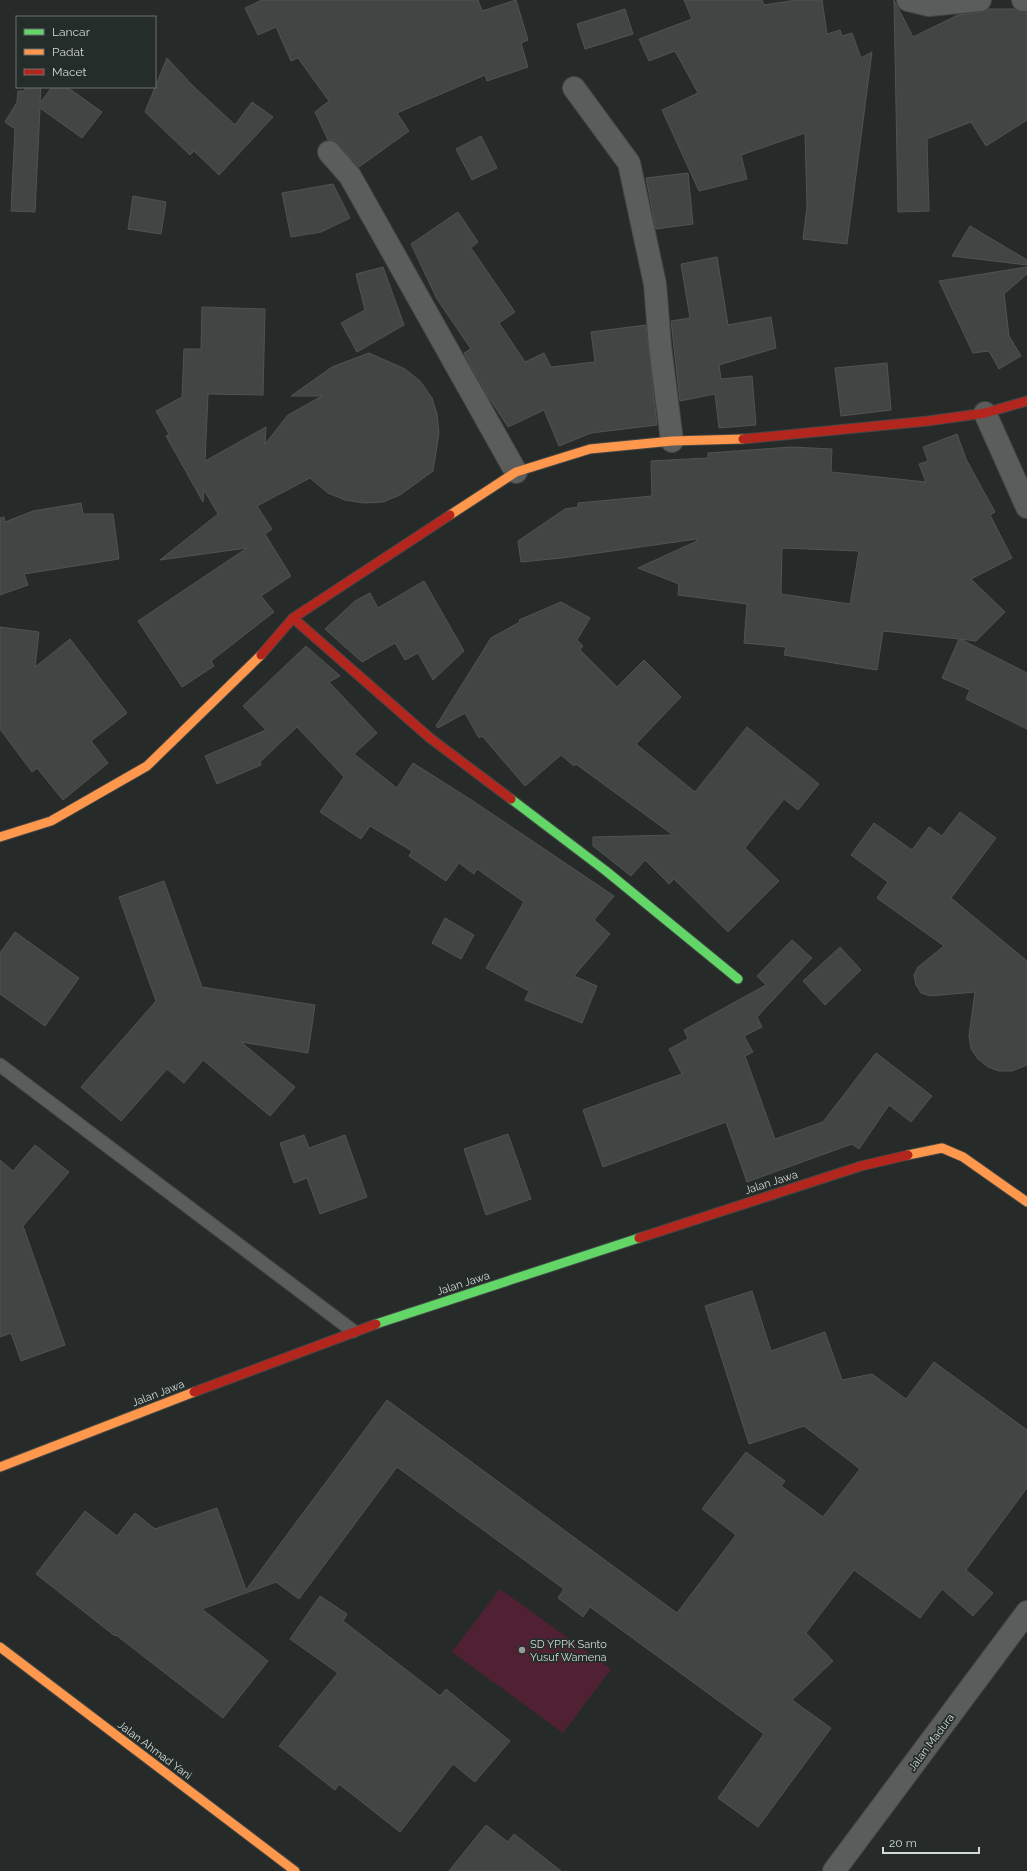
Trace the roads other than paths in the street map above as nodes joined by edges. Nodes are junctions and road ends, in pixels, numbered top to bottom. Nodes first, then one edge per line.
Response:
1 (908, 0) edge
2 (980, 0) edge
3 (1023, 0) edge
4 (1027, 0) edge
5 (574, 88) dead end
6 (328, 152) dead end
7 (1027, 401) edge
8 (985, 414) junction
9 (672, 441) junction
10 (516, 472) junction
11 (1027, 507) edge
12 (294, 618) junction
13 (0, 837) edge
14 (738, 979) dead end
15 (0, 1065) edge
16 (1027, 1202) edge
17 (352, 1331) junction
18 (0, 1467) edge
19 (1027, 1612) edge
20 (0, 1647) edge
21 (295, 1871) edge
22 (834, 1871) edge

1 - 2 street
3 - 4 street
5 - 9 street
6 - 10 street
7 - 8 street
8 - 9 street
8 - 11 street
9 - 10 street
10 - 12 street
12 - 13 street
12 - 14 street
15 - 17 lane
16 - 17 street, Jalan Jawa
17 - 18 street, Jalan Jawa
19 - 22 street, Jalan Madura
20 - 21 street, Jalan Ahmad Yani

